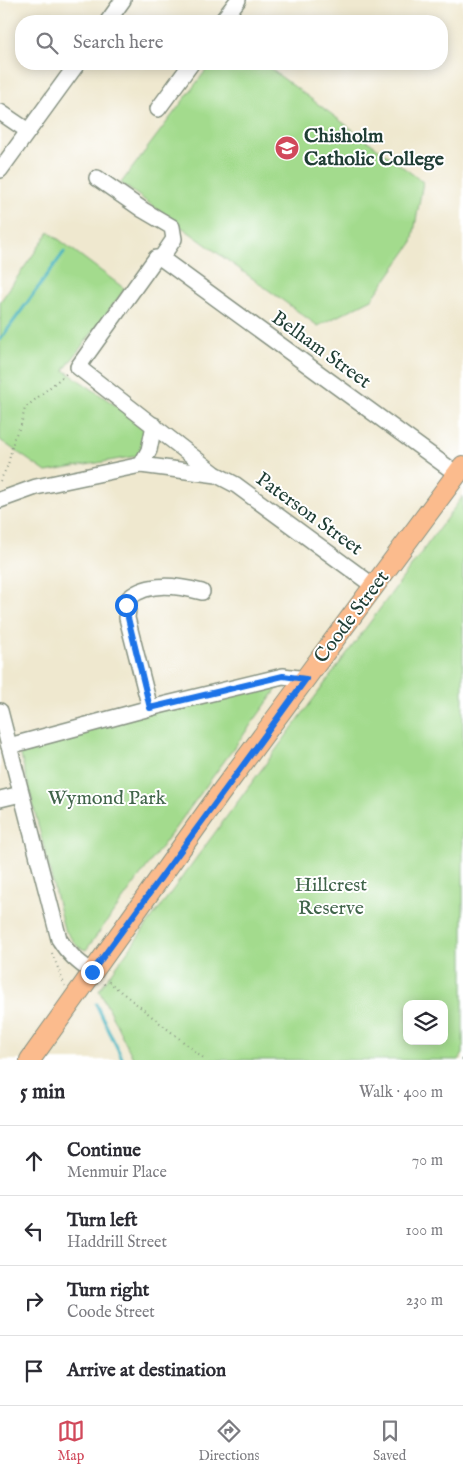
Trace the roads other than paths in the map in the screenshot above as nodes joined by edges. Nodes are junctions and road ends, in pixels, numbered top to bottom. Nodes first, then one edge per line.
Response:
1 (124, 0) edge
2 (238, 0) edge
3 (113, 15) edge
4 (227, 15) edge
5 (73, 70) edge
6 (187, 70) edge
7 (158, 109) dead end
8 (0, 112) edge
9 (28, 132) junction
10 (0, 170) edge
11 (97, 178) dead end
12 (161, 258) junction
13 (154, 425) junction
14 (141, 465) junction
15 (460, 470) edge
16 (217, 475) junction
17 (0, 500) edge
18 (375, 587) junction
19 (202, 592) dead end
20 (306, 679) junction
21 (150, 708) junction
22 (0, 711) edge
23 (9, 746) junction
24 (21, 794) junction
25 (0, 799) edge
26 (96, 981) junction
27 (30, 1060) edge

1 - 3 street
2 - 4 street
5 - 9 street
6 - 7 street
8 - 9 street
9 - 10 street
11 - 12 street
12 - 13 street, Paterson Street
12 - 15 street, Belham Street
13 - 14 street
13 - 16 street, Paterson Street
14 - 16 street, Paterson Street
14 - 17 street, Paterson Street
15 - 18 main road, Coode Street
16 - 18 street, Paterson Street
18 - 20 main road, Coode Street
19 - 21 street
20 - 21 street
20 - 26 main road, Coode Street
21 - 23 street
22 - 23 street
23 - 24 street
24 - 25 street
24 - 26 street
26 - 27 main road, Coode Street

